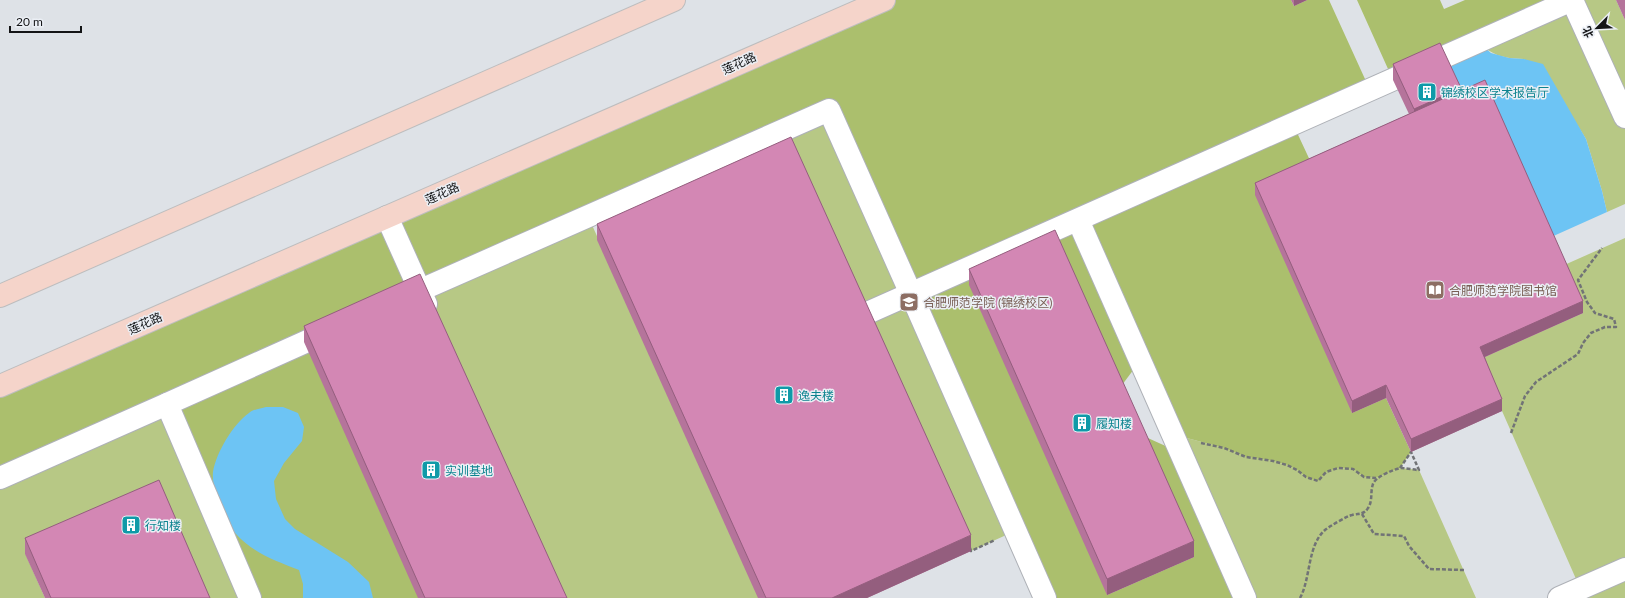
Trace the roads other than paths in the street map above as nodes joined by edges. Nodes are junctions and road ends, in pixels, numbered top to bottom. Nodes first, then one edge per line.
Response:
1 (674, 0) edge
2 (884, 0) edge
3 (1572, 0) edge
4 (1625, 117) edge
5 (387, 217) junction
6 (1078, 220) junction
7 (420, 290) junction
8 (911, 294) junction
9 (0, 296) edge
10 (384, 306) edge
11 (865, 314) edge
12 (433, 319) edge
13 (347, 323) edge
14 (0, 386) edge
15 (167, 404) junction
16 (0, 478) edge
17 (1625, 569) edge
18 (250, 598) edge
19 (1045, 598) edge
20 (1245, 598) edge
21 (1559, 598) edge

1 - 9 main road
2 - 5 main road, 莲花路
3 - 4 street
3 - 6 street
5 - 7 street
5 - 14 main road, 莲花路
6 - 8 street
6 - 20 street
7 - 8 street
7 - 10 street
7 - 12 street
8 - 11 street
8 - 19 street
13 - 15 street
15 - 16 street
15 - 18 street
17 - 21 street

